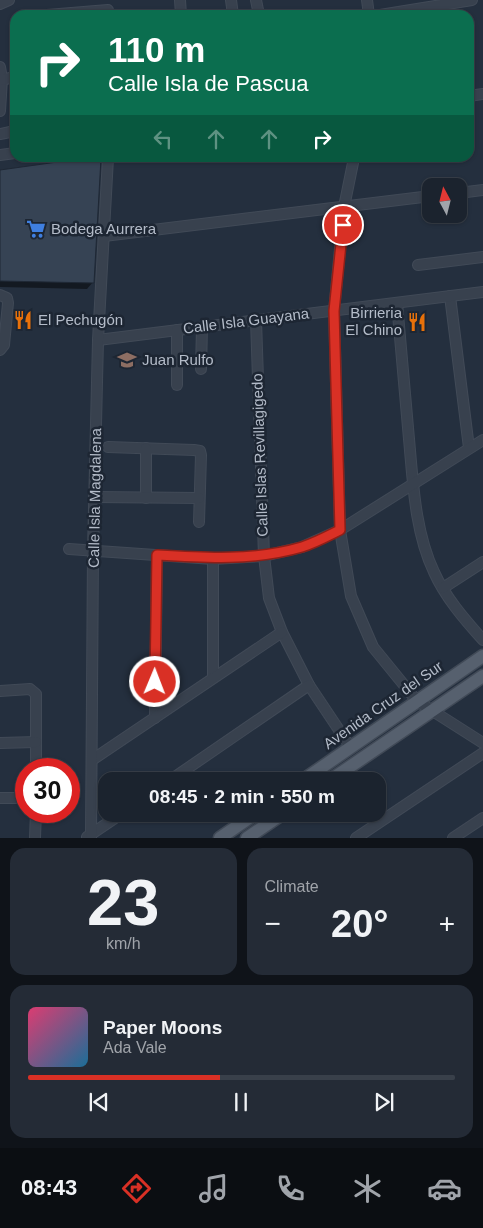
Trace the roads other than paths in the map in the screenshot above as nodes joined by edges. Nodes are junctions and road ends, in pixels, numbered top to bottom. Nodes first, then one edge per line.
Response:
1 (9, 0) edge
2 (472, 0) edge
3 (0, 4) edge
4 (108, 8) edge
5 (91, 10) edge
6 (411, 10) edge
7 (0, 67) edge
8 (1, 80) edge
9 (0, 111) edge
10 (108, 162) edge
11 (353, 162) edge
12 (483, 190) edge
13 (468, 192) edge
14 (422, 197) edge
15 (344, 207) junction
16 (104, 236) junction
17 (483, 257) edge
18 (418, 265) dead end
19 (483, 292) edge
20 (0, 295) edge
21 (450, 296) junction
22 (396, 303) junction
23 (334, 311) junction
24 (256, 320) junction
25 (202, 327) junction
26 (177, 330) junction
27 (98, 340) junction
28 (0, 350) edge
29 (201, 369) dead end
30 (177, 385) dead end
31 (483, 440) edge
32 (108, 447) dead end
33 (146, 448) junction
34 (469, 448) junction
35 (413, 483) junction
36 (94, 497) junction
37 (146, 498) junction
38 (199, 498) junction
39 (199, 522) dead end
40 (340, 530) junction
41 (68, 549) dead end
42 (93, 551) junction
43 (157, 555) junction
44 (264, 556) junction
45 (214, 559) junction
46 (483, 562) edge
47 (443, 588) junction
48 (282, 632) junction
49 (483, 640) edge
50 (483, 656) edge
51 (483, 676) edge
52 (213, 677) junction
53 (309, 685) junction
54 (0, 691) edge
55 (417, 701) junction
56 (431, 711) junction
57 (155, 718) junction
58 (0, 742) edge
59 (36, 742) junction
60 (483, 743) edge
61 (350, 748) junction
62 (483, 753) edge
63 (36, 758) edge
64 (92, 760) junction
65 (182, 772) edge
66 (315, 772) edge
67 (342, 772) edge
68 (0, 798) edge
69 (15, 798) edge
70 (483, 818) edge
71 (110, 822) edge
72 (243, 822) edge
73 (270, 822) edge
74 (36, 823) edge
75 (89, 837) edge
76 (35, 838) edge
77 (220, 838) edge
78 (247, 838) edge
79 (356, 838) edge
80 (453, 838) edge

1 - 3 street
2 - 6 street
4 - 5 street
7 - 8 street
8 - 9 street
10 - 16 street, Calle Isla Magdalena
11 - 15 street
12 - 13 street
14 - 15 street
15 - 16 street
15 - 23 street
16 - 27 street, Calle Isla Magdalena
17 - 18 street
19 - 21 street, Calle Isla Guayana
20 - 28 street
21 - 22 street, Calle Isla Guayana
21 - 34 street
22 - 23 street, Calle Isla Guayana
22 - 35 street
23 - 24 street, Calle Isla Guayana
23 - 40 street
24 - 25 street, Calle Isla Guayana
24 - 44 street, Calle Islas Revillagigedo
25 - 26 street, Calle Isla Guayana
25 - 29 street
26 - 27 street, Calle Isla Guayana
26 - 30 street
27 - 36 street, Calle Isla Magdalena
31 - 34 street
32 - 33 street
33 - 37 street
33 - 38 street
34 - 35 street
35 - 40 street
35 - 47 street
36 - 37 street
36 - 42 street, Calle Isla Magdalena
37 - 38 street
38 - 39 street
40 - 44 street
40 - 55 street
41 - 42 street
42 - 43 street
42 - 64 street, Calle Isla Magdalena
43 - 45 street
43 - 57 street
44 - 45 street
44 - 48 street, Calle Islas Revillagigedo
45 - 52 street
46 - 47 street
47 - 49 street
48 - 52 street
48 - 53 street, Calle Islas Revillagigedo
50 - 55 main road, Avenida Cruz del Sur
51 - 56 main road
52 - 57 street
53 - 61 street, Calle Islas Revillagigedo
53 - 65 street
54 - 59 street
55 - 56 street
55 - 61 main road, Avenida Cruz del Sur
56 - 60 street
56 - 67 main road
57 - 64 street
58 - 59 street
59 - 63 street
61 - 66 main road, Avenida Cruz del Sur
62 - 79 street
64 - 75 street, Calle Isla Magdalena
68 - 69 street
70 - 80 street
71 - 75 street
72 - 77 main road
73 - 78 main road
74 - 76 street

